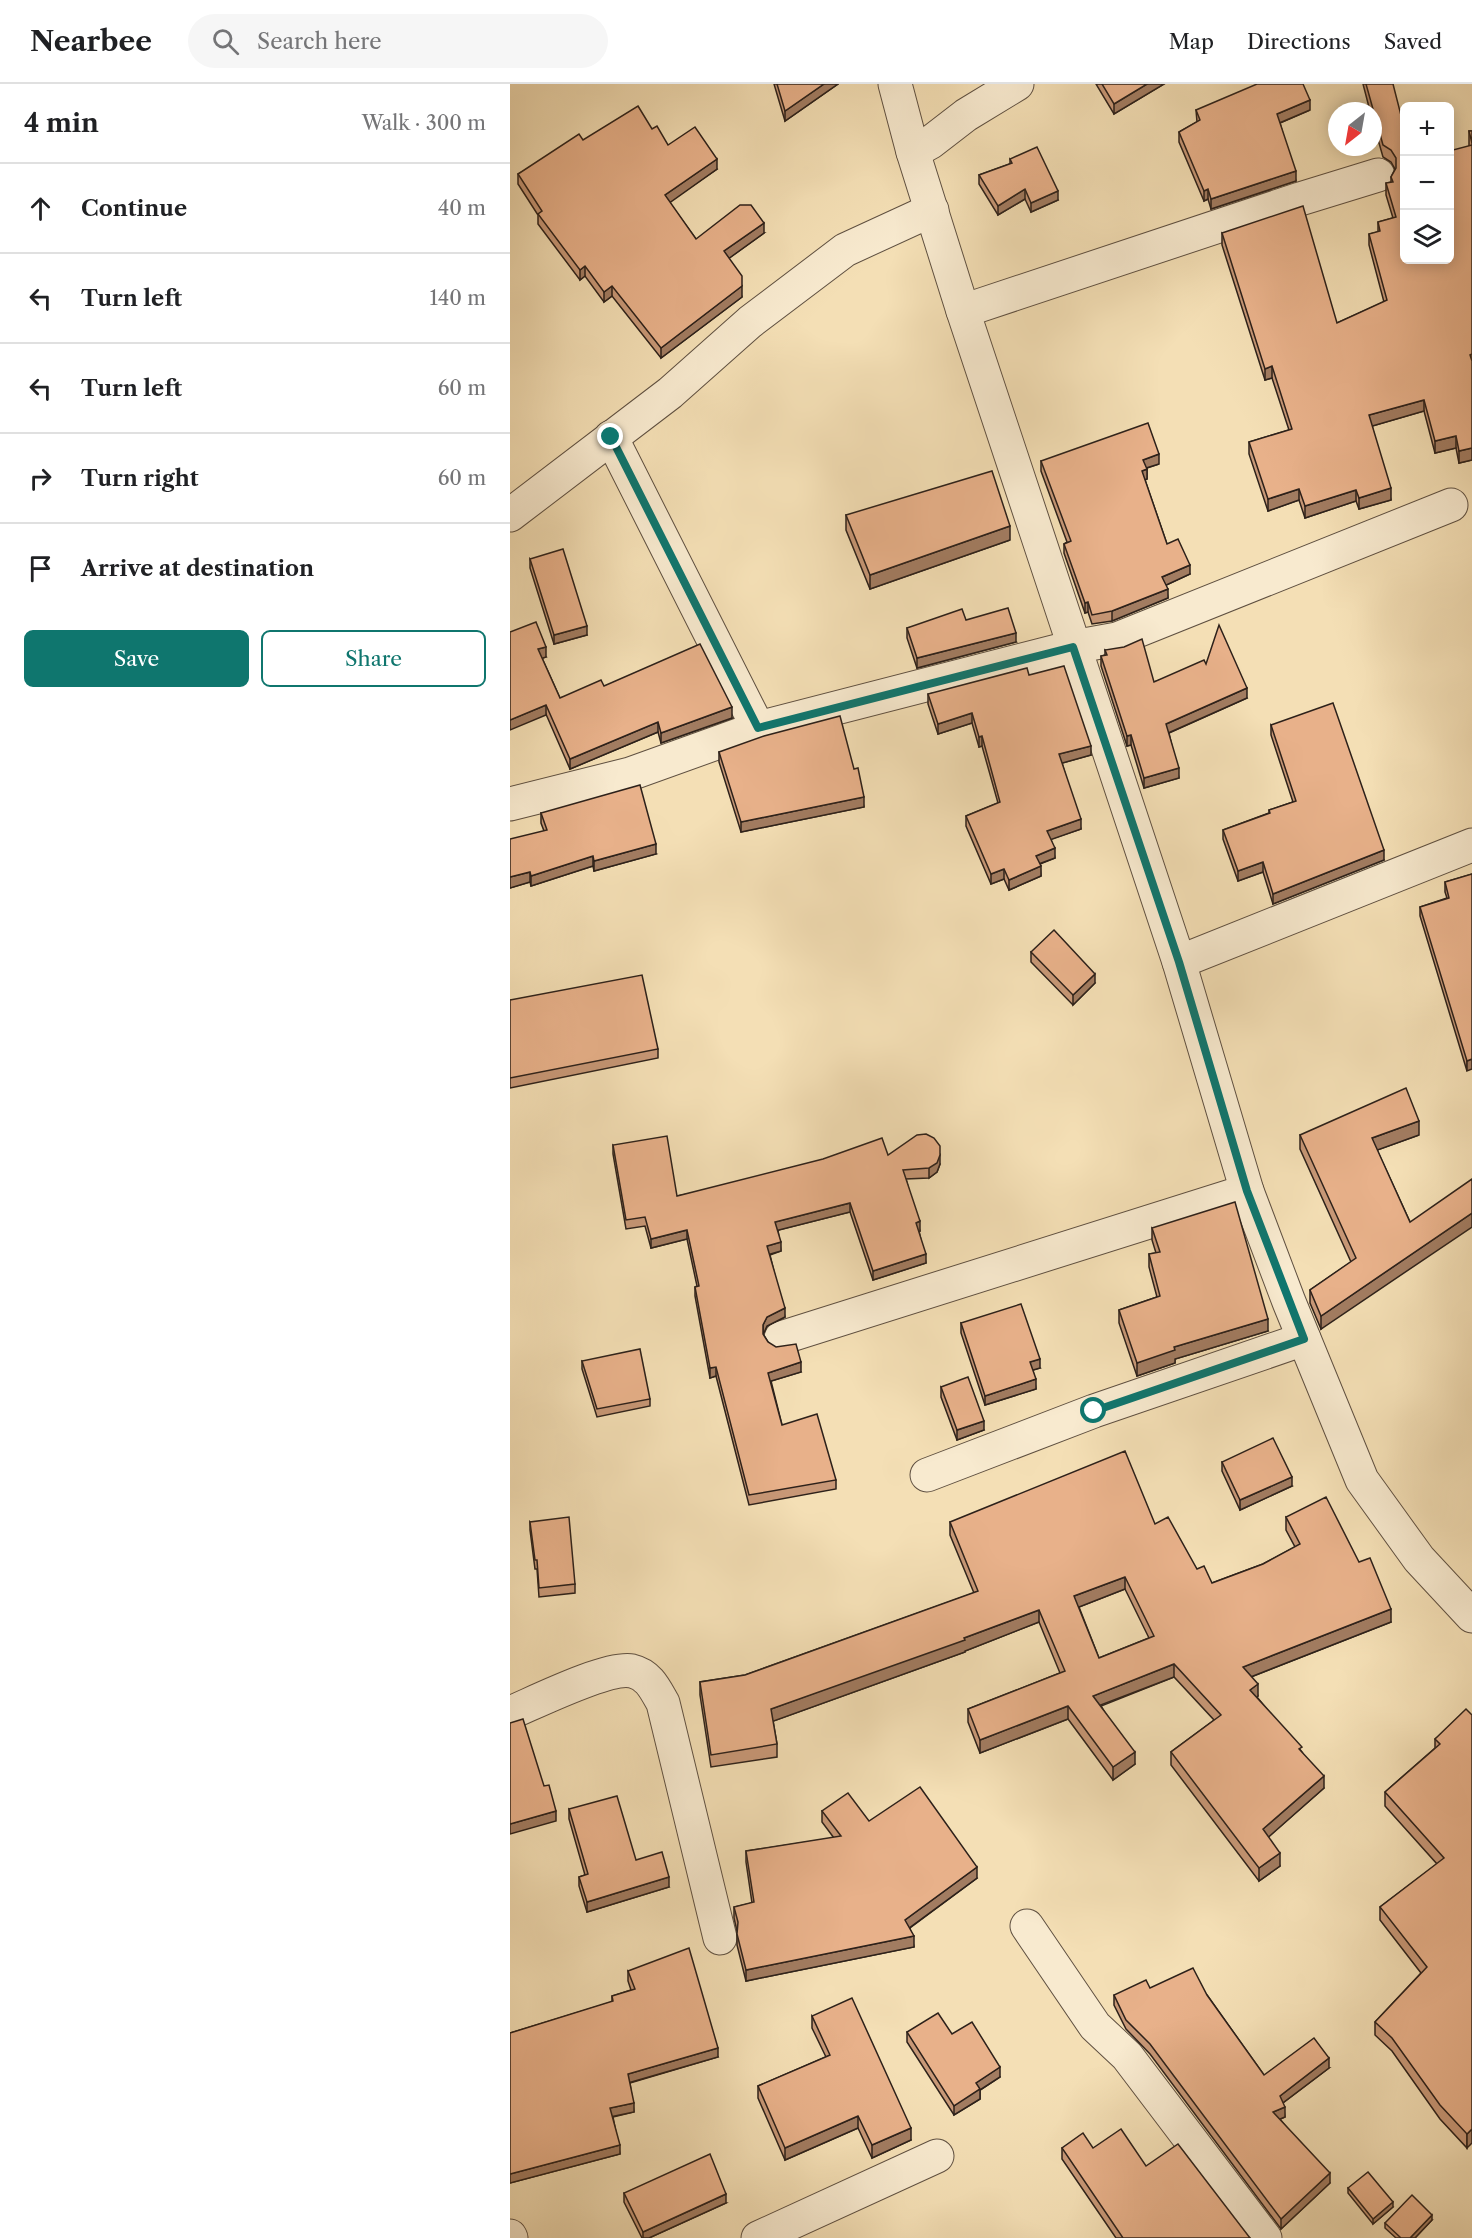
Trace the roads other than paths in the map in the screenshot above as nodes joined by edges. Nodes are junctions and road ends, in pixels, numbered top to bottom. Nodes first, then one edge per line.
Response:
1 (896, 84) edge
2 (1017, 84) edge
3 (913, 152) junction
4 (1378, 175) dead end
5 (932, 210) junction
6 (963, 311) junction
7 (611, 437) junction
8 (1451, 505) dead end
9 (510, 515) edge
10 (1073, 647) junction
11 (758, 728) junction
12 (510, 804) edge
13 (1472, 845) edge
14 (1179, 962) junction
15 (1247, 1191) junction
16 (781, 1338) dead end
17 (1304, 1339) junction
18 (927, 1475) dead end
19 (1472, 1616) edge
20 (510, 1713) edge
21 (1027, 1926) dead end
22 (720, 1938) dead end
23 (938, 2156) dead end
24 (758, 2238) edge
25 (1264, 2238) edge

1 - 3 street
2 - 3 street
3 - 5 street
4 - 6 street
5 - 6 street
5 - 7 street
6 - 10 street
7 - 9 street
7 - 11 street
8 - 10 street
10 - 11 street
10 - 14 street
11 - 12 street
13 - 14 street
14 - 15 street
15 - 16 street
15 - 17 street
17 - 18 street
17 - 19 street
20 - 22 street
21 - 25 street
23 - 24 street

